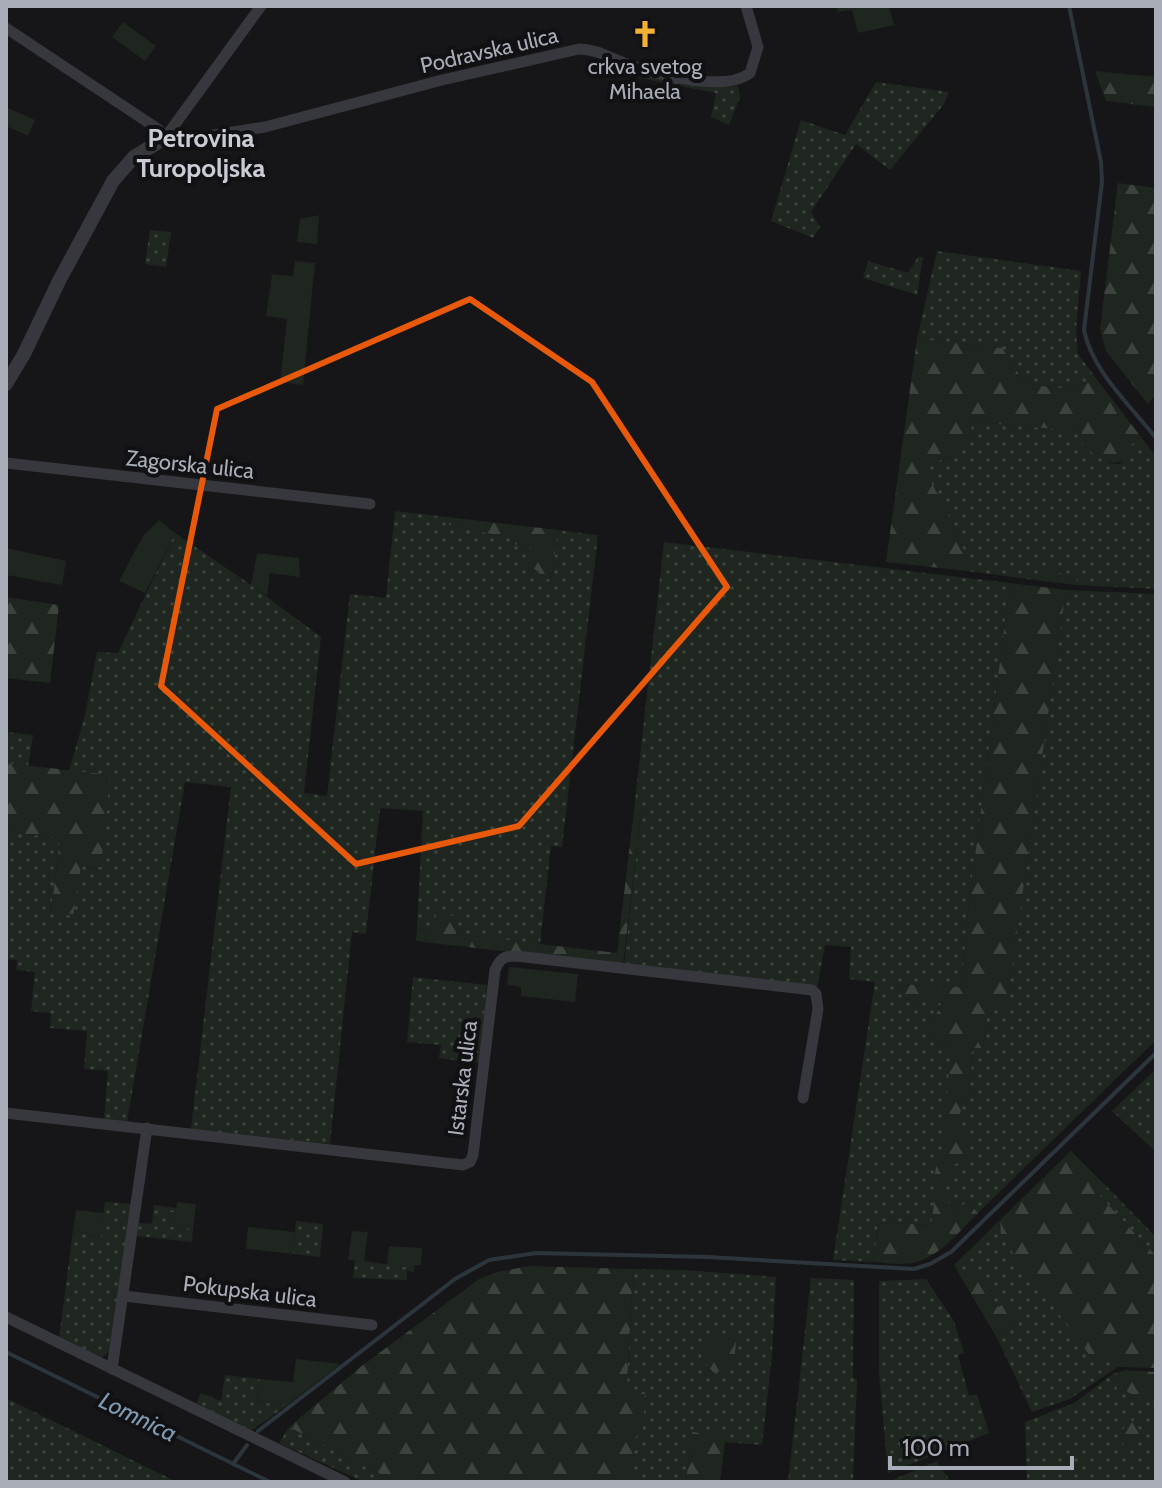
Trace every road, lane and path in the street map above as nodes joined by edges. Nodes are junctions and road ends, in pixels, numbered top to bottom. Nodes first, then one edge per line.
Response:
1 (261, 6) edge
2 (746, 6) edge
3 (6, 28) edge
4 (165, 138) junction
5 (6, 384) edge
6 (6, 463) edge
7 (370, 504) dead end
8 (803, 1098) dead end
9 (6, 1113) edge
10 (147, 1128) junction
11 (124, 1296) junction
12 (6, 1317) edge
13 (372, 1325) dead end
14 (112, 1369) junction
15 (345, 1482) edge

1 - 4 street
2 - 4 street, Podravska ulica
3 - 4 street
4 - 5 street
6 - 7 street, Zagorska ulica
8 - 10 street, Istarska ulica
9 - 10 street, Istarska ulica
10 - 11 street
11 - 13 street, Pokupska ulica
11 - 14 street
12 - 14 street
14 - 15 street

